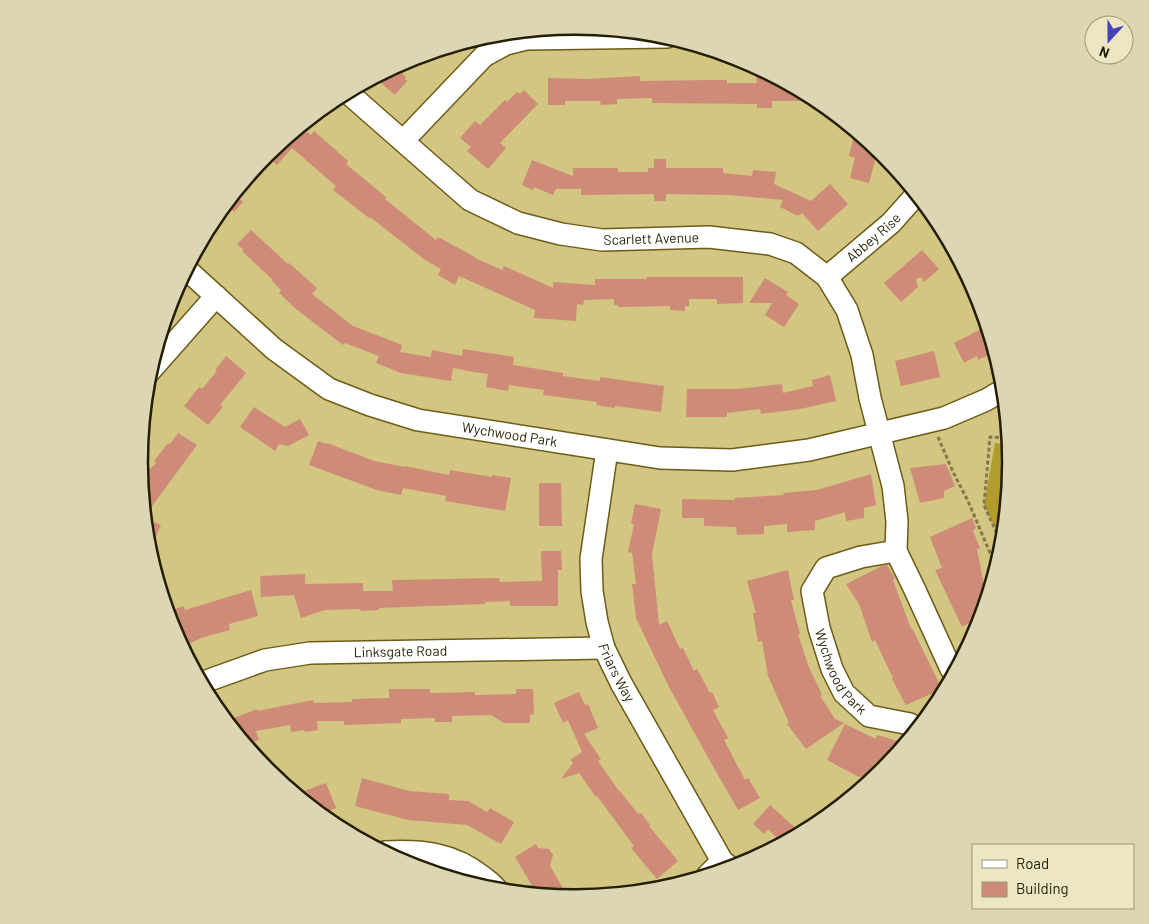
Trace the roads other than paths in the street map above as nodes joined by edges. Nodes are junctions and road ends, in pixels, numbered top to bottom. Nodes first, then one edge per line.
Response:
1 (618, 38) edge
2 (353, 97) edge
3 (403, 142) junction
4 (911, 200) edge
5 (192, 274) edge
6 (827, 276) junction
7 (216, 296) junction
8 (160, 359) edge
9 (996, 394) edge
10 (879, 434) junction
11 (607, 450) junction
12 (896, 550) junction
13 (604, 648) junction
14 (950, 665) edge
15 (208, 681) edge
16 (914, 721) edge
17 (402, 852) edge
18 (718, 864) edge
19 (485, 879) edge

1 - 3 street
2 - 3 street, Scarlett Avenue
3 - 6 street, Scarlett Avenue
4 - 6 street, Abbey Rise
5 - 7 street, Wychwood Park
6 - 10 street, Scarlett Avenue
7 - 8 street
7 - 11 street, Wychwood Park
9 - 10 street, Wychwood Park
10 - 11 street, Wychwood Park
10 - 12 street
11 - 13 street, Friars Way
12 - 14 street
12 - 16 street, Wychwood Park
13 - 15 street, Linksgate Road
13 - 18 street, Friars Way
17 - 19 street

